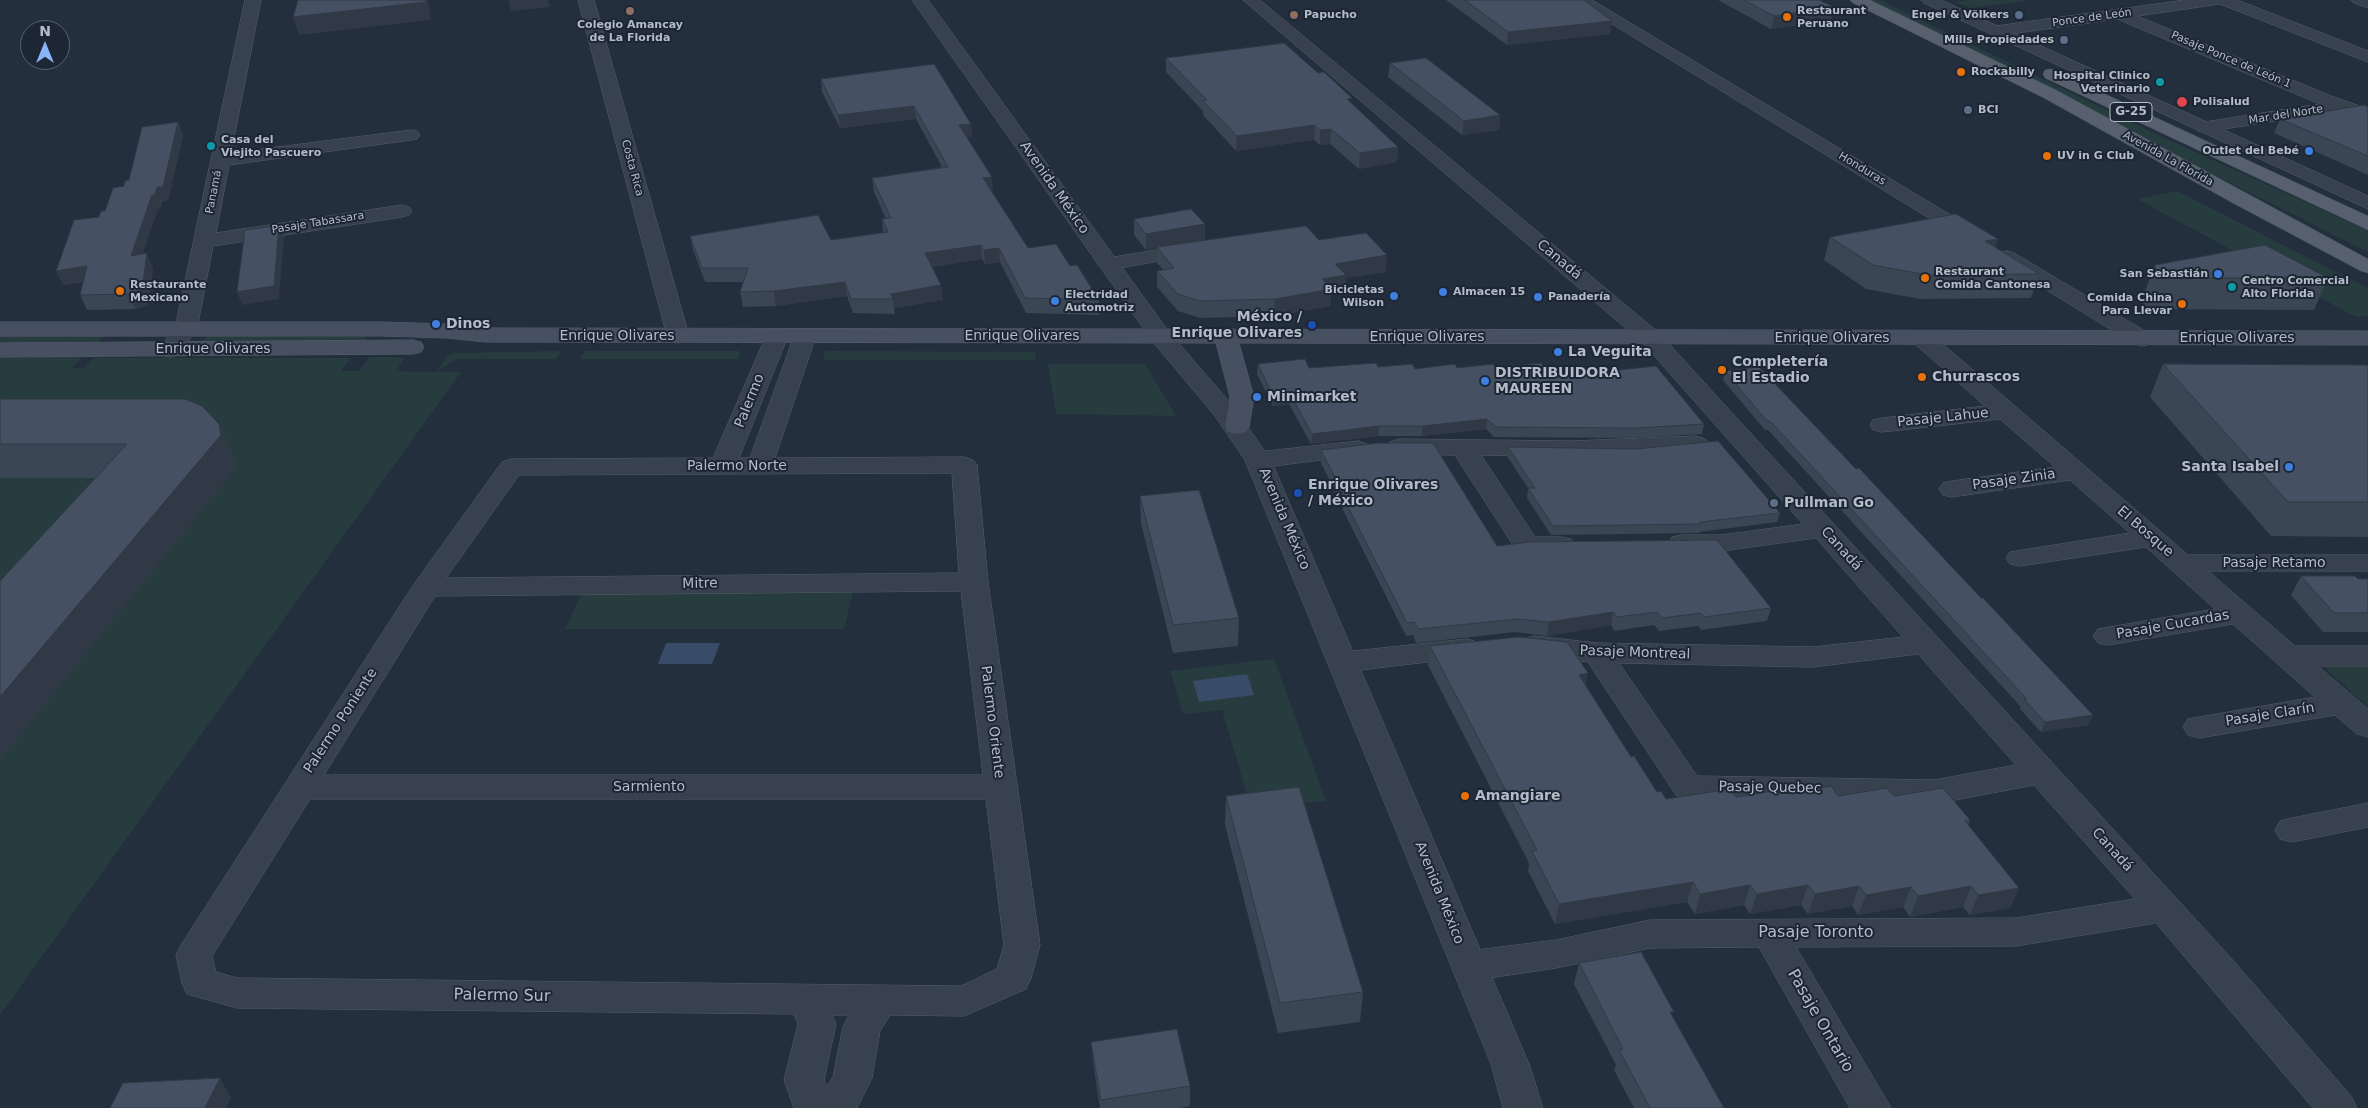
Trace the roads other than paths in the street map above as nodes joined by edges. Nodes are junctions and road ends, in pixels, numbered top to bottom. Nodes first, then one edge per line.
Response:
1 (253, 0) edge
2 (586, 0) edge
3 (920, 0) edge
4 (1251, 0) edge
5 (1581, 0) edge
6 (1858, 0) edge
7 (1894, 0) edge
8 (1929, 0) edge
9 (2218, 0) edge
10 (2223, 0) edge
11 (2359, 0) edge
12 (2368, 3) edge
13 (2119, 14) junction
14 (1996, 31) junction
15 (2368, 57) edge
16 (2368, 102) edge
17 (2342, 106) junction
18 (2368, 115) edge
19 (2204, 127) junction
20 (411, 135) dead end
21 (221, 160) junction
22 (2368, 203) edge
23 (402, 211) dead end
24 (2368, 224) edge
25 (205, 241) junction
26 (1211, 247) edge
27 (1108, 264) junction
28 (2368, 267) edge
29 (186, 329) junction
30 (0, 330) edge
31 (486, 335) junction
32 (678, 336) junction
33 (777, 336) junction
34 (805, 336) junction
35 (1160, 337) junction
36 (1226, 337) junction
37 (1651, 338) junction
38 (1922, 338) junction
39 (2368, 338) edge
40 (2142, 339) junction
41 (0, 350) edge
42 (170, 350) junction
43 (2005, 411) junction
44 (1882, 425) dead end
45 (1237, 427) junction
46 (1742, 439) junction
47 (1463, 448) junction
48 (1258, 460) junction
49 (964, 465) joint
50 (723, 466) junction
51 (760, 466) junction
52 (510, 467) joint
53 (2075, 472) junction
54 (1952, 489) dead end
55 (1823, 529) junction
56 (2152, 538) junction
57 (1585, 544) edge
58 (1654, 544) edge
59 (2020, 558) dead end
60 (2180, 563) junction
61 (2368, 563) edge
62 (974, 582) junction
63 (426, 587) junction
64 (2238, 614) junction
65 (2108, 636) dead end
66 (1926, 644) junction
67 (1597, 653) junction
68 (2288, 656) junction
69 (2368, 656) edge
70 (1344, 662) junction
71 (2342, 703) junction
72 (2368, 726) edge
73 (2199, 727) dead end
74 (2042, 772) junction
75 (299, 787) junction
76 (1000, 787) junction
77 (2368, 815) edge
78 (2292, 830) dead end
79 (2164, 908) junction
80 (1769, 933) junction
81 (1469, 966) junction
82 (1012, 978) joint
83 (200, 983) joint
84 (806, 999) junction
85 (882, 999) junction
86 (2328, 1106) edge
87 (1523, 1108) edge
88 (1871, 1108) edge

1 - 21 street, Panamá
2 - 32 street, Costa Rica
3 - 27 street, Avenida México
4 - 37 street, Canadá
5 - 40 street, Honduras
6 - 28 main road, Avenida La Florida / G-25
7 - 24 main road, Avenida La Florida / G-25
8 - 14 street
9 - 13 street, Ponce de León
10 - 15 street
11 - 12 street
13 - 14 street, Ponce de León
13 - 17 street, Pasaje Ponce de León 1
14 - 19 street
16 - 17 street, Mar del Norte
17 - 18 street, Pasaje Ponce de León 1
17 - 19 street, Mar del Norte
19 - 22 street
20 - 21 street
21 - 25 street, Panamá
23 - 25 street, Pasaje Tabassara
25 - 29 street, Panamá
26 - 27 street
27 - 35 street, Avenida México
29 - 30 main road, Enrique Olivares
29 - 31 main road, Enrique Olivares
29 - 42 street, Panamá
31 - 32 main road, Enrique Olivares
31 - 42 main road, Enrique Olivares
32 - 33 main road, Enrique Olivares
33 - 34 main road, Enrique Olivares
33 - 50 street, Palermo
34 - 35 main road, Enrique Olivares
34 - 51 street
35 - 36 main road, Enrique Olivares
35 - 45 street, Avenida México
36 - 37 main road, Enrique Olivares
36 - 45 main road
37 - 38 main road, Enrique Olivares
37 - 46 street, Canadá
38 - 40 main road, Enrique Olivares
38 - 43 street, El Bosque
39 - 40 main road, Enrique Olivares
41 - 42 main road, Enrique Olivares
43 - 44 street, Pasaje Lahue
43 - 53 street, El Bosque
45 - 48 street, Avenida México
46 - 47 street
46 - 55 street, Canadá
47 - 48 street
47 - 57 street
48 - 70 street, Avenida México
49 - 51 street, Palermo Norte
49 - 62 street, Palermo Oriente
50 - 51 street, Palermo Norte
50 - 52 street, Palermo Norte
52 - 63 street, Palermo Poniente
53 - 54 street, Pasaje Zinia
53 - 56 street, El Bosque
55 - 58 street
55 - 66 street, Canadá
56 - 59 street
56 - 60 street, El Bosque
60 - 61 street, Pasaje Retamo
60 - 64 street, El Bosque
62 - 63 street, Mitre
62 - 76 street, Palermo Oriente
63 - 75 street, Palermo Poniente
64 - 65 street, Pasaje Cucardas
64 - 68 street, El Bosque
66 - 67 street, Pasaje Montreal
66 - 74 street, Canadá
67 - 70 street, Pasaje Montreal
67 - 74 street, Pasaje Quebec
68 - 69 street
68 - 71 street, El Bosque
70 - 81 street, Avenida México
71 - 72 street, El Bosque
71 - 73 street, Pasaje Clarín
74 - 79 street, Canadá
75 - 76 street, Sarmiento
75 - 83 street, Palermo Poniente
76 - 82 street, Palermo Oriente
77 - 78 street
79 - 80 street, Pasaje Toronto
79 - 86 street, Canadá
80 - 81 street, Pasaje Toronto
80 - 88 street, Pasaje Ontario
81 - 87 street, Avenida México
82 - 85 street, Palermo Sur
83 - 84 street, Palermo Sur
84 - 85 street, Palermo Sur
84 - 85 street

